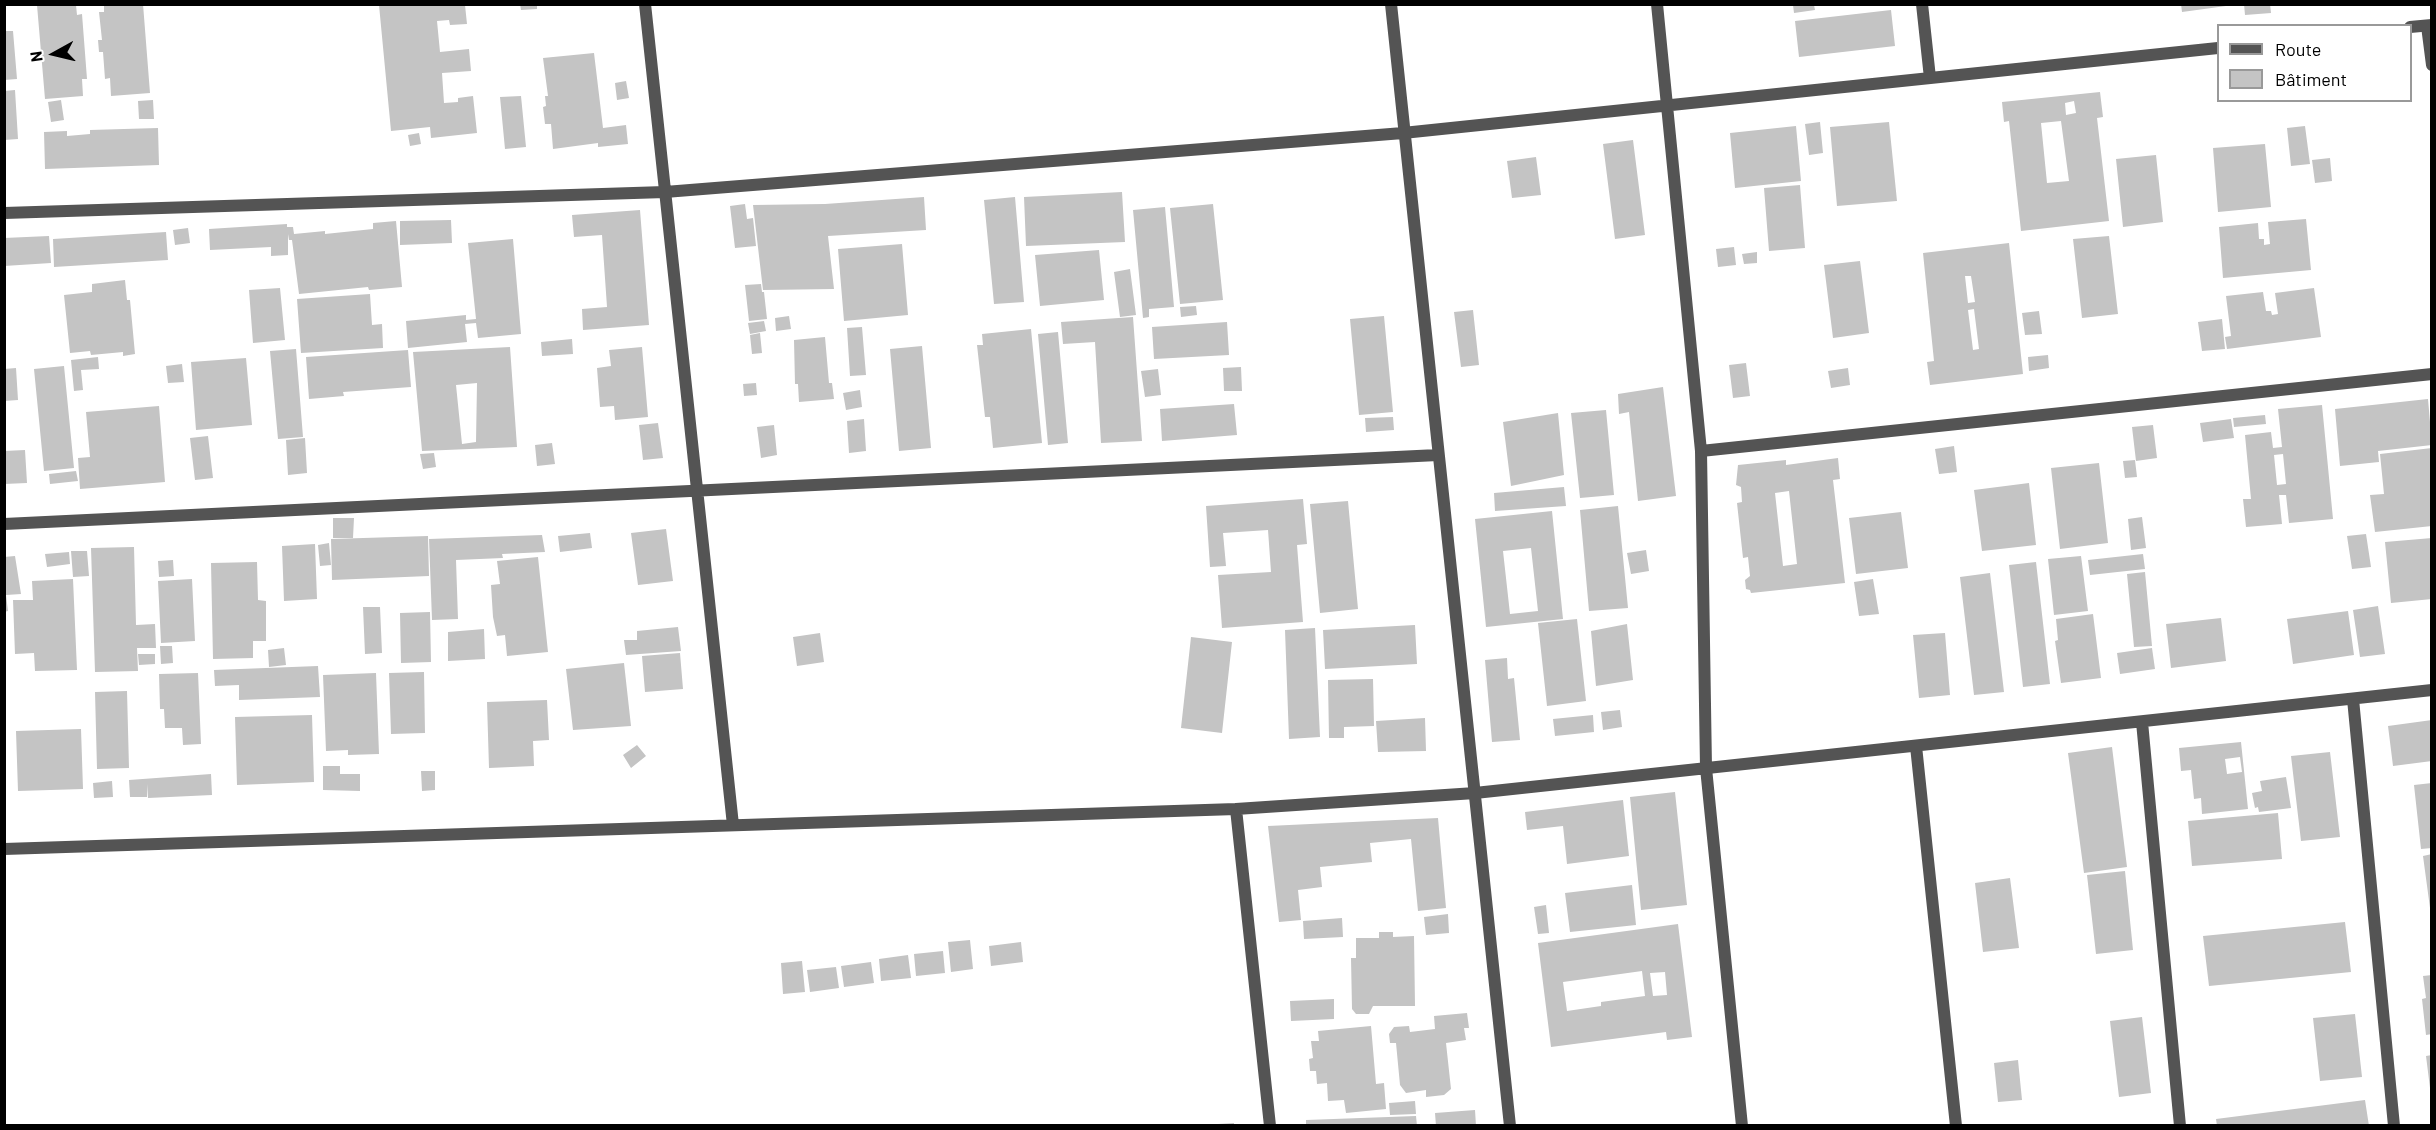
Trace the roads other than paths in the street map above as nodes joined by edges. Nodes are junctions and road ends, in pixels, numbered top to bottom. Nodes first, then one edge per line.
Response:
1 (645, 4) edge
2 (1391, 4) edge
3 (1657, 4) edge
4 (1922, 4) edge
5 (2429, 25) edge
6 (2412, 27) edge
7 (2217, 48) edge
8 (2432, 65) edge
9 (1930, 78) junction
10 (1667, 106) junction
11 (1403, 133) junction
12 (665, 192) junction
13 (4, 213) edge
14 (2432, 374) edge
15 (1701, 451) junction
16 (1438, 455) junction
17 (696, 492) junction
18 (4, 524) edge
19 (2432, 690) edge
20 (2353, 699) junction
21 (2142, 722) junction
22 (1916, 746) junction
23 (1706, 768) junction
24 (1474, 793) junction
25 (1236, 809) junction
26 (733, 825) junction
27 (4, 849) edge
28 (1270, 1125) edge
29 (1510, 1125) edge
30 (1742, 1125) edge
31 (1956, 1125) edge
32 (2180, 1125) edge
33 (2394, 1125) edge

1 - 12 street
2 - 11 street
3 - 10 street
4 - 9 street
5 - 6 street
5 - 8 street
7 - 9 street
9 - 10 street
10 - 11 street
10 - 15 street
11 - 12 street
11 - 16 street
12 - 13 street
12 - 17 street
14 - 15 street
15 - 23 street
16 - 17 street
16 - 24 street
17 - 18 street
17 - 26 street
19 - 20 street
20 - 21 street
20 - 33 street
21 - 22 street
21 - 32 street
22 - 23 street
22 - 31 street
23 - 24 street
23 - 30 street
24 - 25 street
24 - 29 street
25 - 26 street
25 - 28 street
26 - 27 street

